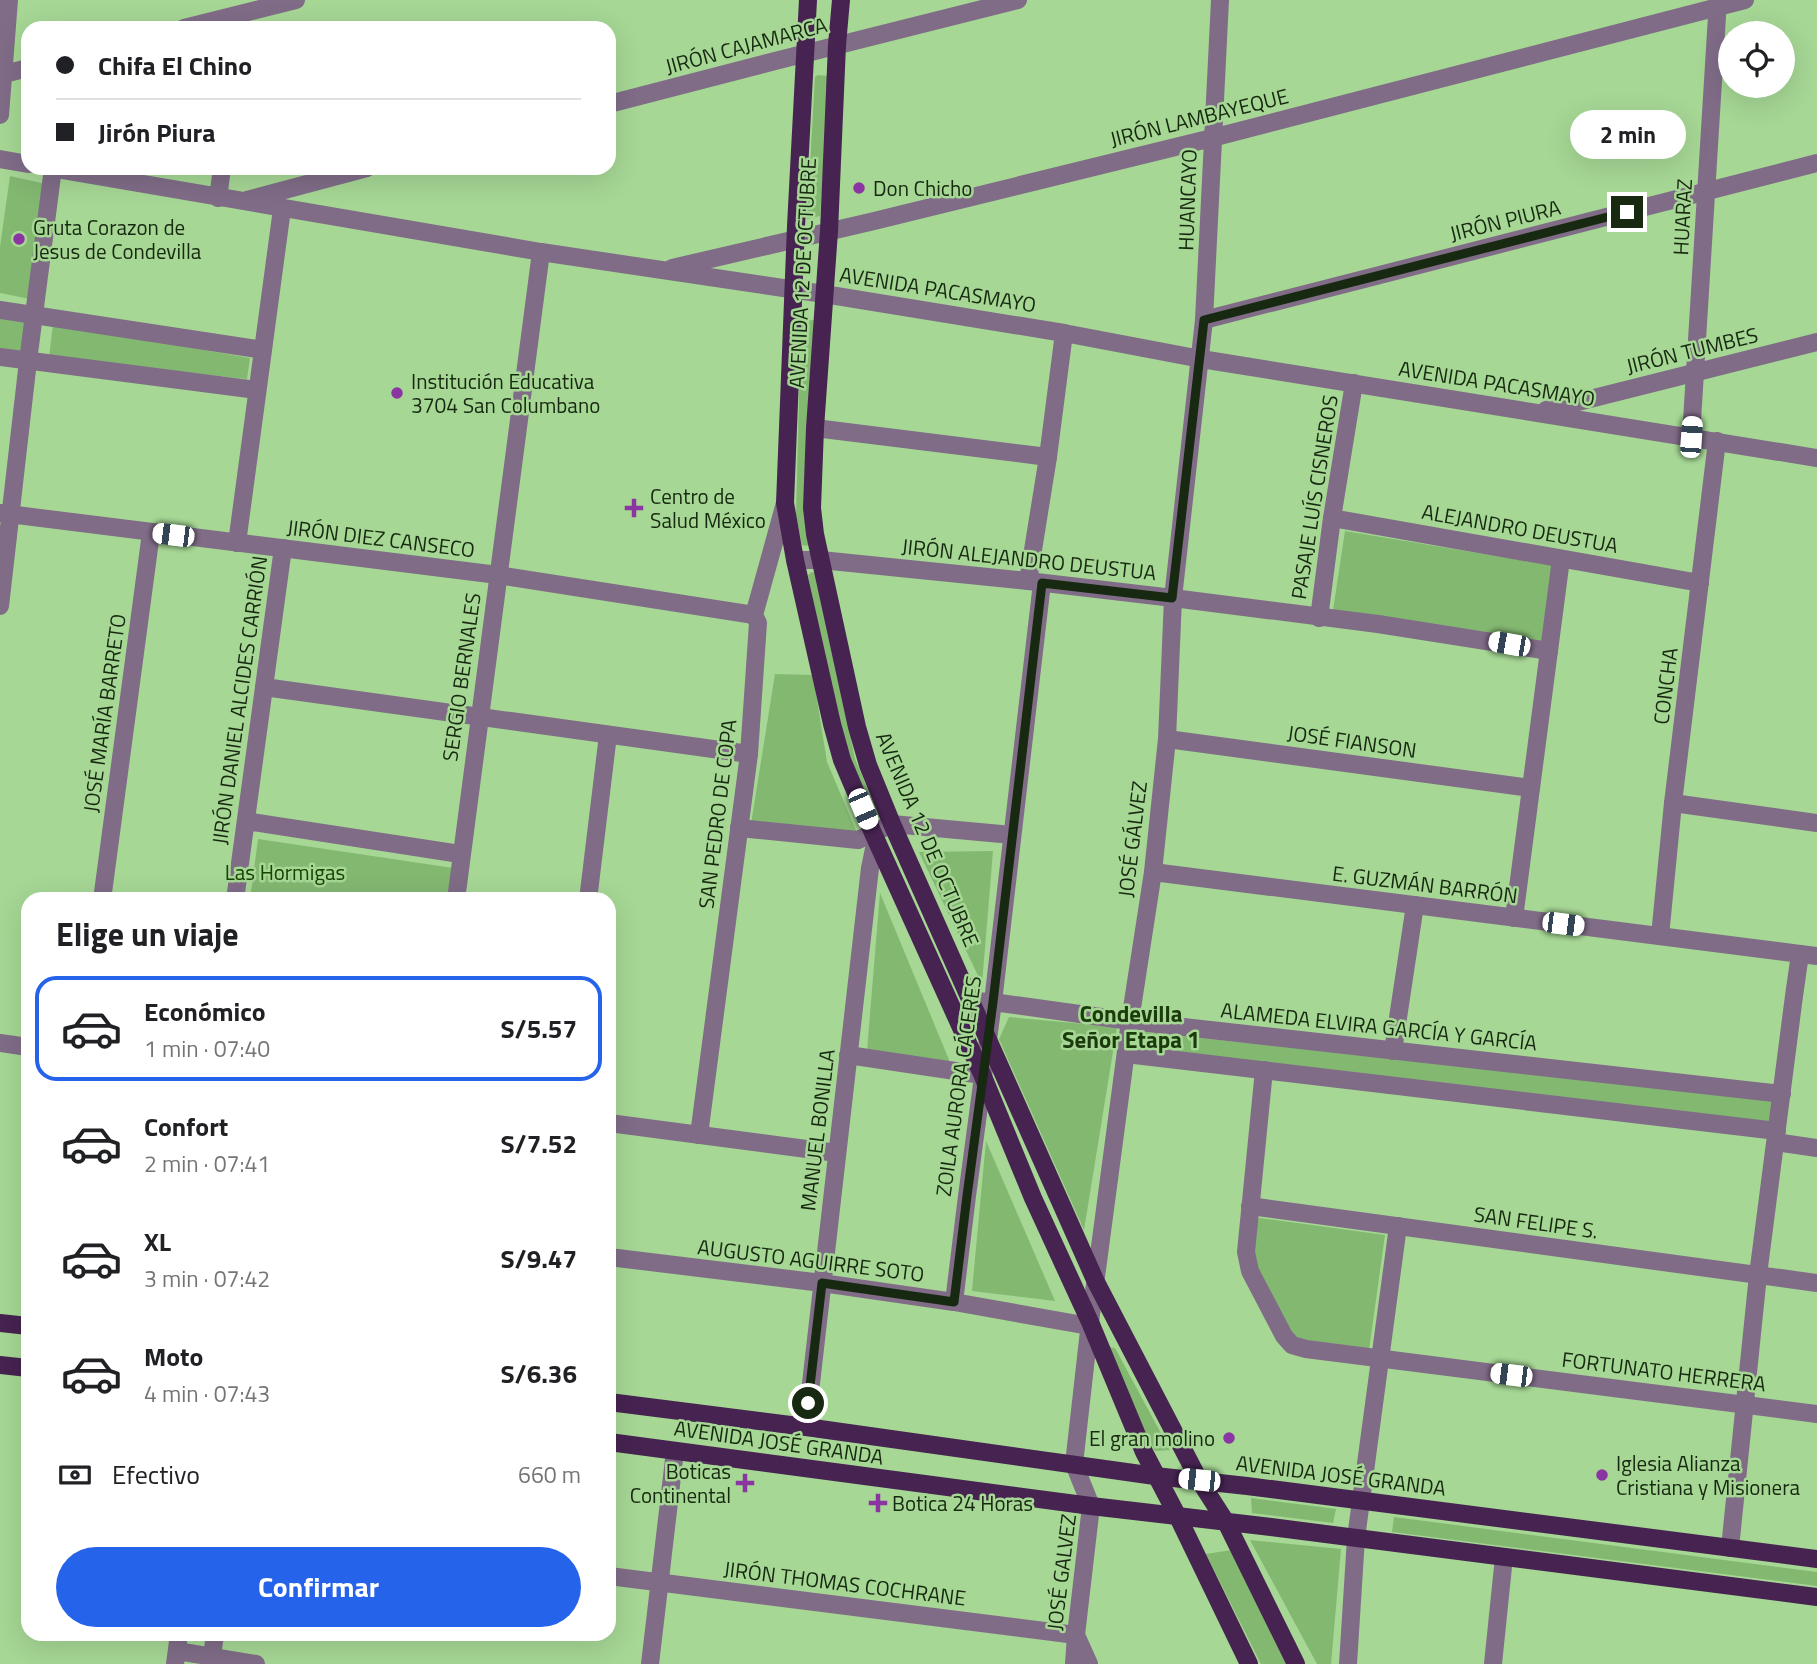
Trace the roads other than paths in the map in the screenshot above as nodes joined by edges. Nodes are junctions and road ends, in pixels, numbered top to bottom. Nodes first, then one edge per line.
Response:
1 (9, 0) edge
2 (296, 0) edge
3 (808, 0) edge
4 (841, 0) edge
5 (1018, 0) edge
6 (1220, 0) edge
7 (1745, 0) edge
8 (1718, 3) edge
9 (233, 21) edge
10 (837, 45) junction
11 (804, 54) junction
12 (21, 70) edge
13 (2, 74) edge
14 (616, 102) edge
15 (0, 115) edge
16 (1212, 138) junction
17 (0, 159) edge
18 (21, 163) edge
19 (1817, 163) edge
20 (51, 175) edge
21 (91, 175) edge
22 (221, 175) edge
23 (340, 175) edge
24 (1706, 192) junction
25 (218, 198) junction
26 (240, 201) junction
27 (282, 209) junction
28 (829, 231) junction
29 (796, 239) junction
30 (541, 252) junction
31 (662, 271) junction
32 (793, 289) junction
33 (824, 294) junction
34 (0, 310) edge
35 (34, 315) junction
36 (1204, 320) junction
37 (1064, 333) junction
38 (1817, 342) edge
39 (263, 350) junction
40 (0, 357) edge
41 (1201, 359) junction
42 (28, 360) junction
43 (1695, 372) junction
44 (1354, 383) junction
45 (257, 390) junction
46 (1538, 412) junction
47 (816, 428) junction
48 (1691, 437) junction
49 (1717, 441) junction
50 (1048, 457) junction
51 (1817, 458) edge
52 (785, 503) junction
53 (6, 514) edge
54 (1332, 518) junction
55 (151, 533) junction
56 (237, 543) junction
57 (283, 548) junction
58 (1561, 559) junction
59 (795, 560) junction
60 (821, 561) junction
61 (498, 575) junction
62 (1035, 582) junction
63 (1700, 583) junction
64 (1172, 598) junction
65 (0, 606) edge
66 (754, 615) junction
67 (1319, 618) junction
68 (1549, 651) junction
69 (264, 687) junction
70 (479, 716) junction
71 (608, 735) junction
72 (1167, 739) junction
73 (749, 754) junction
74 (1531, 788) junction
75 (1673, 803) junction
76 (246, 821) junction
77 (1817, 823) edge
78 (892, 824) junction
79 (739, 828) junction
80 (1012, 835) junction
81 (875, 836) junction
82 (460, 854) junction
83 (1153, 872) junction
84 (103, 892) edge
85 (236, 892) edge
86 (457, 892) edge
87 (589, 892) edge
88 (1415, 905) junction
89 (1514, 918) junction
90 (1660, 936) junction
91 (1809, 955) edge
92 (972, 1001) junction
93 (993, 1002) junction
94 (1130, 1021) junction
95 (988, 1038) junction
96 (0, 1043) edge
97 (21, 1046) edge
98 (1393, 1051) junction
99 (1126, 1054) junction
100 (848, 1055) junction
101 (1264, 1070) junction
102 (982, 1075) junction
103 (1782, 1094) junction
104 (616, 1124) edge
105 (699, 1135) junction
106 (1777, 1137) junction
107 (1817, 1148) edge
108 (837, 1153) junction
109 (1250, 1206) junction
110 (1398, 1226) junction
111 (616, 1258) edge
112 (1758, 1275) junction
113 (1096, 1282) junction
114 (822, 1283) junction
115 (1817, 1283) edge
116 (954, 1302) junction
117 (0, 1323) edge
118 (1089, 1324) junction
119 (21, 1325) edge
120 (1380, 1359) junction
121 (0, 1364) edge
122 (21, 1367) edge
123 (616, 1403) edge
124 (1745, 1404) junction
125 (1817, 1414) edge
126 (806, 1427) junction
127 (616, 1443) edge
128 (675, 1451) junction
129 (1074, 1464) junction
130 (1155, 1476) junction
131 (1199, 1480) junction
132 (1361, 1500) junction
133 (1091, 1506) junction
134 (1178, 1517) junction
135 (1226, 1522) junction
136 (1356, 1538) junction
137 (1730, 1548) junction
138 (1504, 1557) junction
139 (1817, 1559) edge
140 (616, 1577) edge
141 (660, 1582) junction
142 (1817, 1597) edge
143 (1076, 1635) junction
144 (214, 1641) edge
145 (177, 1650) edge
146 (212, 1661) edge
147 (256, 1664) edge
148 (650, 1664) edge
149 (1074, 1664) edge
150 (1089, 1664) edge
151 (1249, 1664) edge
152 (1296, 1664) edge
153 (1348, 1664) edge
154 (1493, 1664) edge

1 - 13 street
2 - 9 street
3 - 11 main road, AVENIDA 12 DE OCTUBRE
4 - 10 main road, AVENIDA 12 DE OCTUBRE
5 - 10 street, JIRÓN CAJAMARCA
6 - 16 street, HUANCAYO
7 - 8 street, JIRÓN LAMBAYEQUE
8 - 16 street, JIRÓN LAMBAYEQUE
8 - 24 street, HUARAZ
10 - 11 street, JIRÓN CAJAMARCA
10 - 28 main road, AVENIDA 12 DE OCTUBRE
11 - 14 street, JIRÓN CAJAMARCA
11 - 29 main road, AVENIDA 12 DE OCTUBRE
12 - 13 street
13 - 15 street
16 - 28 street, JIRÓN LAMBAYEQUE
16 - 36 street, HUANCAYO
17 - 18 street
19 - 24 street, JIRÓN PIURA
20 - 35 street
21 - 25 street, AVENIDA PACASMAYO
22 - 25 street
23 - 26 street
24 - 36 street, JIRÓN PIURA
24 - 43 street, HUARAZ
25 - 26 street, AVENIDA PACASMAYO
26 - 27 street, AVENIDA PACASMAYO
27 - 30 street, AVENIDA PACASMAYO
27 - 39 street
28 - 29 street, JIRÓN LAMBAYEQUE
28 - 33 main road, AVENIDA 12 DE OCTUBRE
29 - 31 street, JIRÓN LAMBAYEQUE
29 - 32 main road, AVENIDA 12 DE OCTUBRE
30 - 31 street, AVENIDA PACASMAYO
30 - 61 street, SERGIO BERNALES
31 - 32 street, AVENIDA PACASMAYO
32 - 33 street, AVENIDA PACASMAYO
32 - 52 main road, AVENIDA 12 DE OCTUBRE
33 - 37 street, AVENIDA PACASMAYO
33 - 47 main road, AVENIDA 12 DE OCTUBRE
34 - 35 street
35 - 39 street
35 - 42 street
36 - 41 street, HUANCAYO
37 - 41 street, AVENIDA PACASMAYO
37 - 50 street, ZOILA AURORA CÁCERES
38 - 43 street, JIRÓN TUMBES
39 - 45 street
40 - 42 street
41 - 44 street, AVENIDA PACASMAYO
41 - 64 street, JOSÉ GÁLVEZ
42 - 45 street
42 - 53 street
43 - 46 street, JIRÓN TUMBES
43 - 48 street, HUARAZ
44 - 46 street, AVENIDA PACASMAYO
44 - 54 street, PASAJE LUÍS CISNEROS
45 - 56 street
46 - 48 street, AVENIDA PACASMAYO
47 - 50 street
47 - 60 main road, AVENIDA 12 DE OCTUBRE
48 - 49 street, AVENIDA PACASMAYO
49 - 51 street, AVENIDA PACASMAYO
49 - 63 street, CONCHA
50 - 62 street, ZOILA AURORA CÁCERES
52 - 59 main road, AVENIDA 12 DE OCTUBRE
52 - 66 street, SAN PEDRO DE COPA
53 - 55 street, JIRÓN DIEZ CANSECO
53 - 65 street
54 - 58 street, ALEJANDRO DEUSTUA
54 - 67 street, PASAJE LUÍS CISNEROS
55 - 56 street, JIRÓN DIEZ CANSECO
55 - 84 street, JOSÉ MARÍA BARRETO
56 - 57 street, JIRÓN DIEZ CANSECO
57 - 61 street, JIRÓN DIEZ CANSECO
57 - 69 street, JIRÓN DANIEL ALCIDES CARRIÓN
58 - 63 street, ALEJANDRO DEUSTUA
58 - 68 street
59 - 60 street, JIRÓN ALEJANDRO DEUSTUA
59 - 81 main road, AVENIDA 12 DE OCTUBRE
60 - 62 street, JIRÓN ALEJANDRO DEUSTUA
60 - 78 main road, AVENIDA 12 DE OCTUBRE
61 - 66 street, JIRÓN DIEZ CANSECO
61 - 70 street, SERGIO BERNALES
62 - 64 street, JIRÓN ALEJANDRO DEUSTUA
62 - 80 street, ZOILA AURORA CÁCERES
63 - 75 street, CONCHA
64 - 67 street, JIRÓN ALEJANDRO DEUSTUA
64 - 72 street, JOSÉ GÁLVEZ
66 - 73 street, SAN PEDRO DE COPA
67 - 68 street, JIRÓN ALEJANDRO DEUSTUA
68 - 74 street
69 - 70 street
69 - 76 street, JIRÓN DANIEL ALCIDES CARRIÓN
70 - 71 street
70 - 82 street, SERGIO BERNALES
71 - 73 street
71 - 87 street
72 - 74 street, JOSÉ FIANSON
72 - 83 street, JOSÉ GÁLVEZ
73 - 79 street, SAN PEDRO DE COPA
74 - 89 street
75 - 77 street
75 - 90 street, CONCHA
76 - 82 street
76 - 85 street, JIRÓN DANIEL ALCIDES CARRIÓN
78 - 80 street
78 - 81 street
78 - 92 main road, AVENIDA 12 DE OCTUBRE
79 - 81 street
79 - 105 street, SAN PEDRO DE COPA
80 - 93 street, ZOILA AURORA CÁCERES
81 - 100 street, MANUEL BONILLA
81 - 102 main road, AVENIDA 12 DE OCTUBRE
82 - 86 street, SERGIO BERNALES
83 - 88 street, E. GUZMÁN BARRÓN
83 - 94 street, JOSÉ GÁLVEZ
88 - 89 street, E. GUZMÁN BARRÓN
88 - 98 street
89 - 90 street, E. GUZMÁN BARRÓN
90 - 91 street, E. GUZMÁN BARRÓN
91 - 103 street
92 - 93 street, ALAMEDA ELVIRA GARCÍA Y GARCÍA
92 - 95 main road, AVENIDA 12 DE OCTUBRE
93 - 94 street, ALAMEDA ELVIRA GARCÍA Y GARCÍA
93 - 95 street, ZOILA AURORA CÁCERES
94 - 98 street, ALAMEDA ELVIRA GARCÍA Y GARCÍA
94 - 99 street, JOSÉ GÁLVEZ
95 - 102 street, ZOILA AURORA CÁCERES
95 - 113 main road, AVENIDA 12 DE OCTUBRE
96 - 97 street
98 - 103 street, ALAMEDA ELVIRA GARCÍA Y GARCÍA
99 - 101 street
99 - 113 street, JOSÉ GÁLVEZ
100 - 102 street
100 - 108 street, MANUEL BONILLA
101 - 106 street
101 - 109 street, FORTUNATO HERRERA
102 - 116 street, ZOILA AURORA CÁCERES
102 - 118 main road, AVENIDA 12 DE OCTUBRE
103 - 106 street
104 - 105 street
105 - 108 street
106 - 107 street
106 - 112 street
108 - 114 street, MANUEL BONILLA
109 - 110 street, SAN FELIPE S.
109 - 120 street, FORTUNATO HERRERA
110 - 112 street, SAN FELIPE S.
110 - 120 street
111 - 114 street, AUGUSTO AGUIRRE SOTO
112 - 115 street, SAN FELIPE S.
112 - 124 street
113 - 118 street, JOSÉ GÁLVEZ
113 - 131 main road, AVENIDA 12 DE OCTUBRE
114 - 116 street, AUGUSTO AGUIRRE SOTO
114 - 126 street, MANUEL BONILLA
116 - 118 street, AUGUSTO AGUIRRE SOTO
117 - 119 main road
118 - 129 street, JOSÉ GALVEZ
118 - 130 main road, AVENIDA 12 DE OCTUBRE
120 - 124 street, FORTUNATO HERRERA
120 - 132 street
121 - 122 main road
123 - 126 main road, AVENIDA JOSÉ GRANDA
124 - 125 street, FORTUNATO HERRERA
124 - 137 street
126 - 129 main road, AVENIDA JOSÉ GRANDA
127 - 128 main road, AVENIDA JOSÉ GRANDA
128 - 133 main road, AVENIDA JOSÉ GRANDA
128 - 141 street
129 - 130 main road, AVENIDA JOSÉ GRANDA
129 - 133 street, JOSÉ GALVEZ
130 - 131 main road, AVENIDA JOSÉ GRANDA
130 - 134 main road, AVENIDA 12 DE OCTUBRE
131 - 132 main road, AVENIDA JOSÉ GRANDA
131 - 135 main road, AVENIDA 12 DE OCTUBRE
132 - 136 street
132 - 137 main road, AVENIDA JOSÉ GRANDA
133 - 134 main road, AVENIDA JOSÉ GRANDA
133 - 143 street, JOSÉ GALVEZ
134 - 135 main road, AVENIDA JOSÉ GRANDA
134 - 151 main road, AVENIDA 12 DE OCTUBRE
135 - 136 main road, AVENIDA JOSÉ GRANDA
135 - 152 main road, AVENIDA 12 DE OCTUBRE
136 - 138 main road, AVENIDA JOSÉ GRANDA
136 - 153 street
137 - 139 main road, AVENIDA JOSÉ GRANDA
138 - 142 main road, AVENIDA JOSÉ GRANDA
138 - 154 street
140 - 141 street, JIRÓN THOMAS COCHRANE
141 - 143 street, JIRÓN THOMAS COCHRANE
141 - 148 street
143 - 149 street, JOSÉ GALVEZ
143 - 150 street
144 - 146 street
145 - 146 street
146 - 147 street

